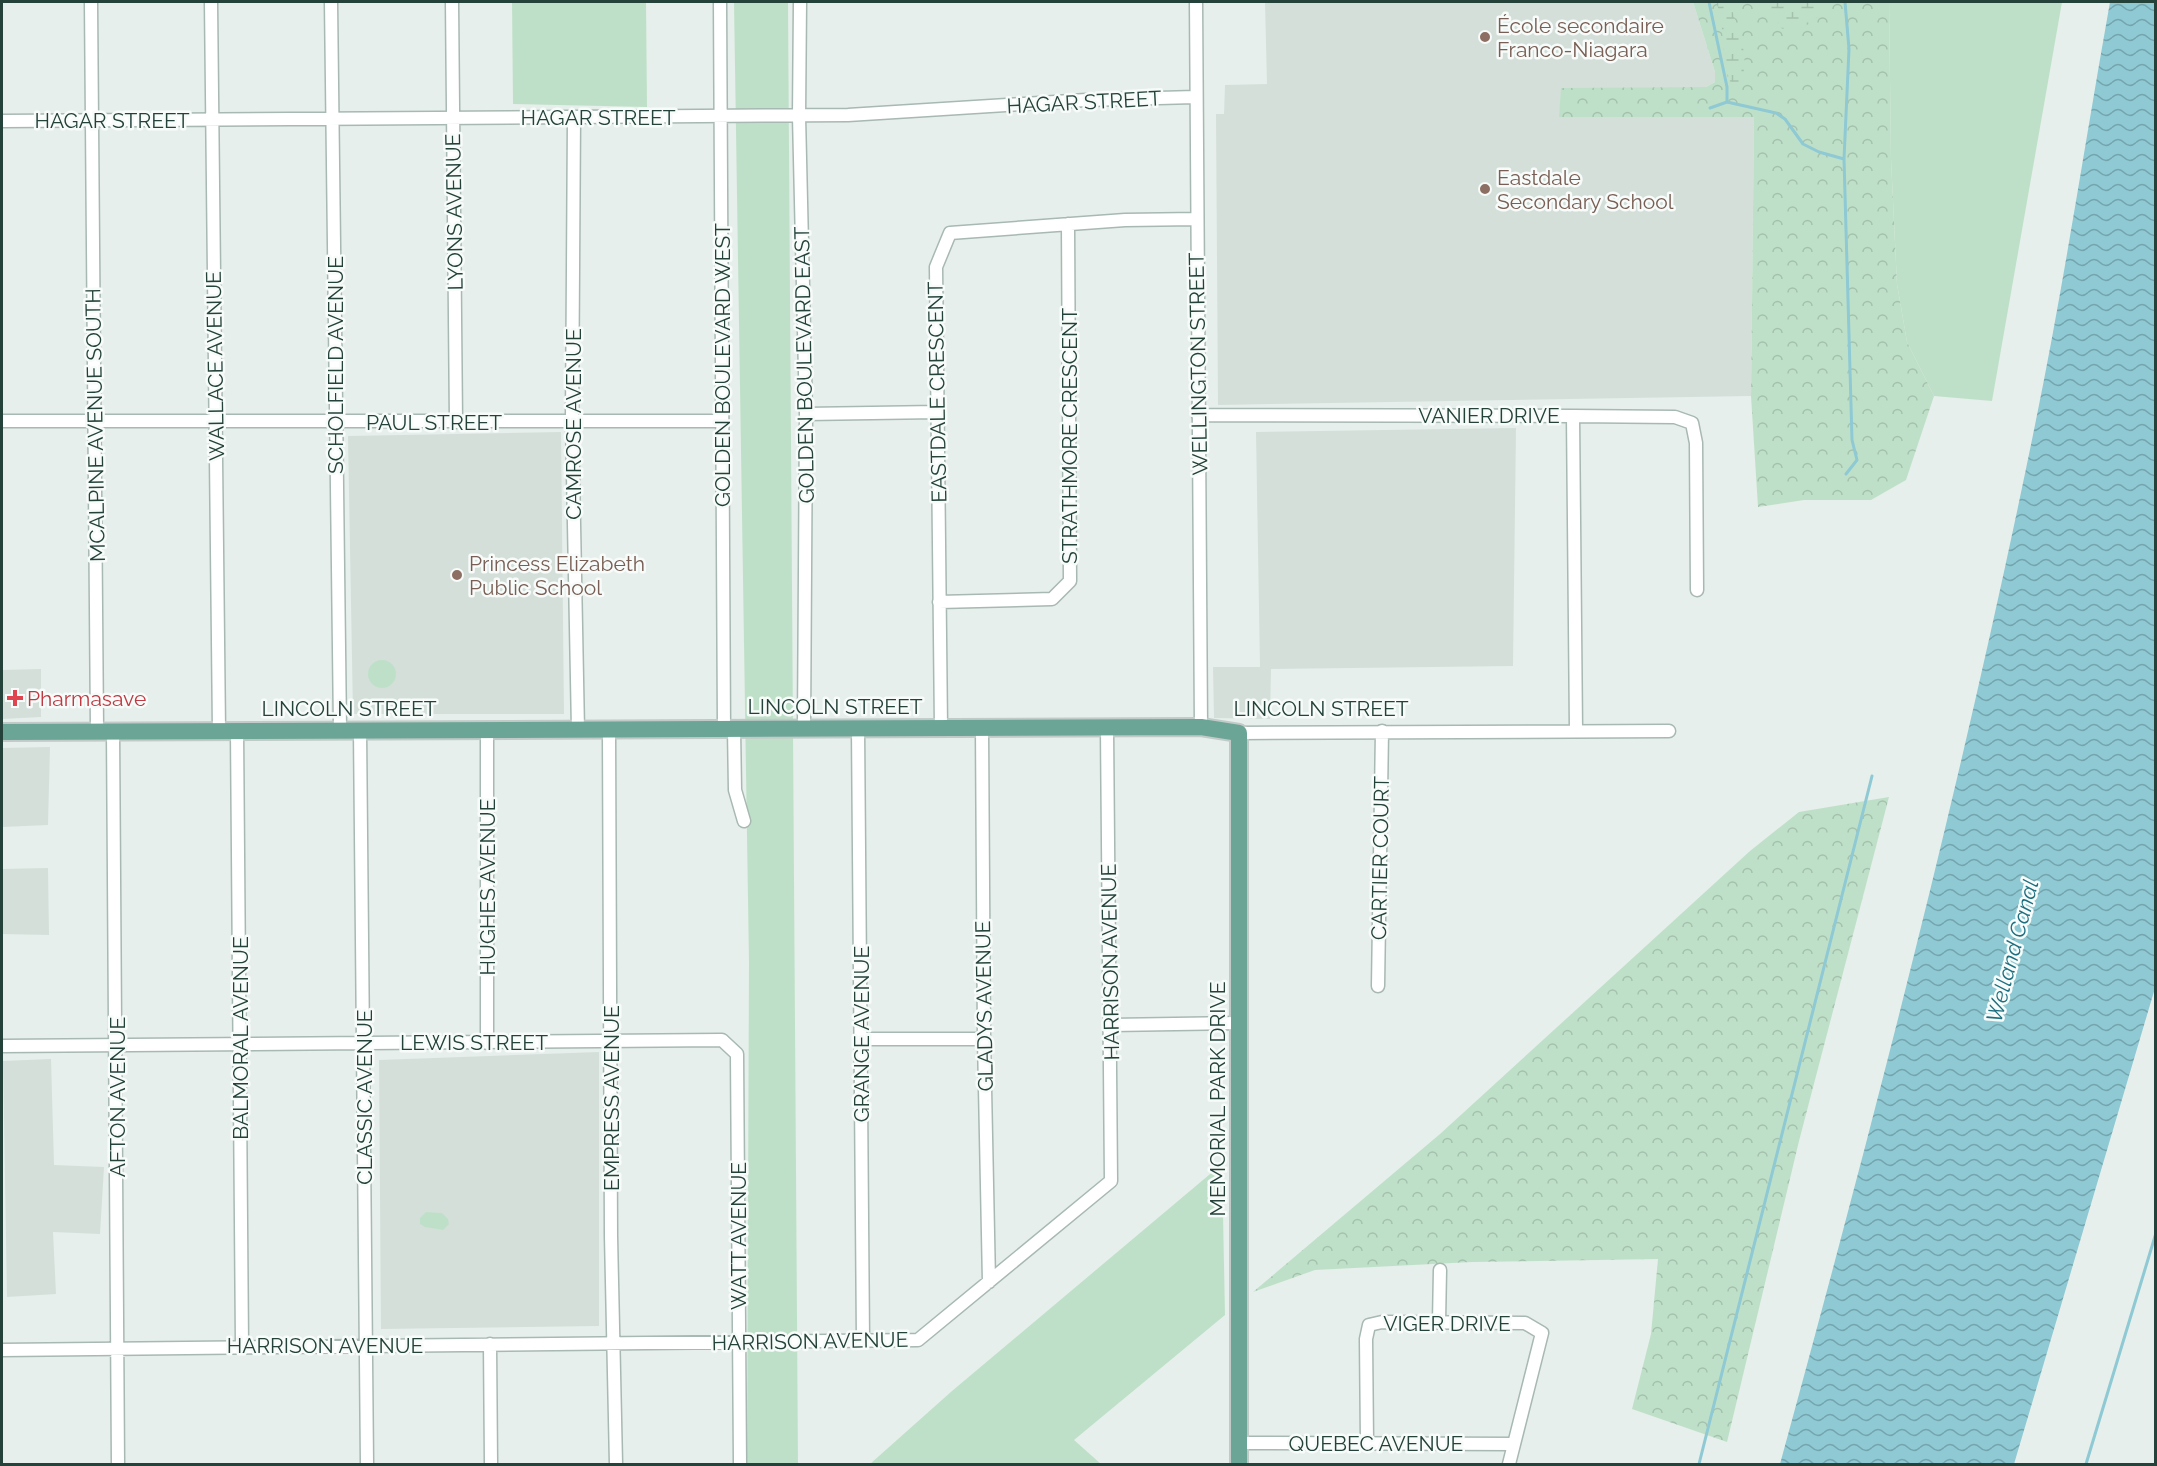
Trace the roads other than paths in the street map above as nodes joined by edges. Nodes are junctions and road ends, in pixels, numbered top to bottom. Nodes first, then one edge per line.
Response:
1 (91, 2) edge
2 (211, 2) edge
3 (332, 2) edge
4 (452, 2) edge
5 (720, 2) edge
6 (800, 2) edge
7 (1196, 2) edge
8 (1195, 97) junction
9 (721, 116) junction
10 (799, 116) junction
11 (574, 117) junction
12 (453, 118) junction
13 (213, 119) junction
14 (333, 119) junction
15 (2, 121) edge
16 (91, 121) junction
17 (1196, 219) junction
18 (1068, 224) junction
19 (937, 412) junction
20 (806, 414) junction
21 (1198, 415) junction
22 (1573, 416) junction
23 (2, 421) edge
24 (95, 421) junction
25 (216, 421) junction
26 (572, 421) junction
27 (722, 421) junction
28 (336, 422) junction
29 (456, 422) junction
30 (1697, 590) dead end
31 (939, 602) junction
32 (804, 728) junction
33 (858, 728) junction
34 (941, 728) junction
35 (1201, 728) junction
36 (340, 729) junction
37 (729, 729) junction
38 (982, 729) junction
39 (1107, 729) junction
40 (105, 730) junction
41 (237, 730) junction
42 (360, 730) junction
43 (578, 730) junction
44 (1576, 730) junction
45 (219, 731) junction
46 (609, 731) junction
47 (1382, 731) junction
48 (1668, 731) dead end
49 (2, 732) edge
50 (19, 732) junction
51 (487, 732) junction
52 (1239, 733) junction
53 (2, 738) edge
54 (744, 821) dead end
55 (1378, 986) dead end
56 (1239, 1023) junction
57 (1111, 1025) junction
58 (861, 1039) junction
59 (984, 1039) junction
60 (611, 1041) junction
61 (365, 1043) junction
62 (488, 1043) junction
63 (240, 1044) junction
64 (117, 1045) junction
65 (2, 1046) edge
66 (730, 1046) joint
67 (1440, 1270) dead end
68 (989, 1282) junction
69 (1439, 1322) junction
70 (863, 1340) junction
71 (739, 1342) junction
72 (615, 1343) junction
73 (490, 1344) junction
74 (242, 1345) junction
75 (366, 1346) junction
76 (117, 1348) junction
77 (2, 1350) edge
78 (1239, 1443) junction
79 (1367, 1443) junction
80 (1514, 1444) junction
81 (118, 1464) edge
82 (368, 1464) edge
83 (491, 1464) edge
84 (616, 1464) edge
85 (740, 1464) edge
86 (1239, 1464) edge
87 (1509, 1464) edge

1 - 16 street, MCALPINE AVENUE SOUTH
2 - 13 street, WALLACE AVENUE
3 - 14 street, SCHOLFIELD AVENUE
4 - 12 street, LYONS AVENUE
5 - 9 street, GOLDEN BOULEVARD WEST
6 - 10 street, GOLDEN BOULEVARD EAST
7 - 8 street, WELLINGTON STREET
8 - 10 street, HAGAR STREET
8 - 17 street, WELLINGTON STREET
9 - 10 street, HAGAR STREET
9 - 11 street, HAGAR STREET
9 - 27 street, GOLDEN BOULEVARD WEST
10 - 20 street, GOLDEN BOULEVARD EAST
11 - 12 street, HAGAR STREET
11 - 26 street, CAMROSE AVENUE
12 - 14 street, HAGAR STREET
12 - 29 street, LYONS AVENUE
13 - 14 street, HAGAR STREET
13 - 16 street, HAGAR STREET
13 - 25 street, WALLACE AVENUE
14 - 28 street, SCHOLFIELD AVENUE
15 - 16 street, HAGAR STREET
16 - 24 street, MCALPINE AVENUE SOUTH
17 - 18 street, EASTDALE CRESCENT
17 - 21 street, WELLINGTON STREET
18 - 19 street, EASTDALE CRESCENT
18 - 31 street, STRATHMORE CRESCENT
19 - 20 street
19 - 31 street, EASTDALE CRESCENT
20 - 32 street, GOLDEN BOULEVARD EAST
21 - 22 street, VANIER DRIVE
21 - 35 street, WELLINGTON STREET
22 - 30 street
22 - 44 street, VANIER DRIVE
23 - 24 street, PAUL STREET
24 - 25 street, PAUL STREET
24 - 40 street, MCALPINE AVENUE SOUTH
25 - 28 street, PAUL STREET
25 - 45 street, WALLACE AVENUE
26 - 27 street, PAUL STREET
26 - 29 street, PAUL STREET
26 - 43 street, CAMROSE AVENUE
27 - 37 street, GOLDEN BOULEVARD WEST
28 - 29 street, PAUL STREET
28 - 36 street, SCHOLFIELD AVENUE
31 - 34 street, EASTDALE CRESCENT
32 - 33 main road, LINCOLN STREET
32 - 37 main road, LINCOLN STREET
33 - 34 main road, LINCOLN STREET
33 - 58 street, GRANGE AVENUE
34 - 38 main road, LINCOLN STREET
35 - 39 main road, LINCOLN STREET
35 - 52 main road, LINCOLN STREET
36 - 41 main road, LINCOLN STREET
36 - 42 main road, LINCOLN STREET
37 - 46 main road, LINCOLN STREET
37 - 54 street, GOLDEN BOULEVARD WEST
38 - 39 main road, LINCOLN STREET
38 - 59 street, GLADYS AVENUE
39 - 57 street, HARRISON AVENUE
40 - 45 main road, LINCOLN STREET
40 - 50 main road, LINCOLN STREET
40 - 64 street, AFTON AVENUE
41 - 45 main road, LINCOLN STREET
41 - 63 street, BALMORAL AVENUE
42 - 51 main road, LINCOLN STREET
42 - 61 street, CLASSIC AVENUE
43 - 46 main road, LINCOLN STREET
43 - 51 main road, LINCOLN STREET
44 - 47 street, LINCOLN STREET
44 - 48 street, LINCOLN STREET
46 - 60 street, EMPRESS AVENUE
47 - 52 street, LINCOLN STREET
47 - 55 street, CARTIER COURT
49 - 50 main road, LINCOLN STREET
50 - 53 main road
51 - 62 street, HUGHES AVENUE
52 - 56 main road, MEMORIAL PARK DRIVE
56 - 57 street
56 - 78 main road, MEMORIAL PARK DRIVE
57 - 68 street, HARRISON AVENUE
58 - 59 street
58 - 70 street, GRANGE AVENUE
59 - 68 street, GLADYS AVENUE
60 - 62 street, LEWIS STREET
60 - 66 street, LEWIS STREET
60 - 72 street, EMPRESS AVENUE
61 - 62 street, LEWIS STREET
61 - 63 street, LEWIS STREET
61 - 75 street, CLASSIC AVENUE
63 - 64 street, LEWIS STREET
63 - 74 street, BALMORAL AVENUE
64 - 65 street, LEWIS STREET
64 - 76 street, AFTON AVENUE
66 - 71 street, WATT AVENUE
67 - 69 street
68 - 70 street, HARRISON AVENUE
69 - 79 street, VIGER DRIVE
69 - 80 street, VIGER DRIVE
70 - 71 street, HARRISON AVENUE
71 - 72 street, HARRISON AVENUE
71 - 85 street, WATT AVENUE
72 - 73 street, HARRISON AVENUE
72 - 84 street, EMPRESS AVENUE
73 - 75 street, HARRISON AVENUE
73 - 83 street
74 - 75 street, HARRISON AVENUE
74 - 76 street, HARRISON AVENUE
75 - 82 street, CLASSIC AVENUE
76 - 77 street, HARRISON AVENUE
76 - 81 street, AFTON AVENUE
78 - 79 street, QUEBEC AVENUE
78 - 86 main road, MEMORIAL PARK DRIVE
79 - 80 street, QUEBEC AVENUE
80 - 87 street, VIGER DRIVE

